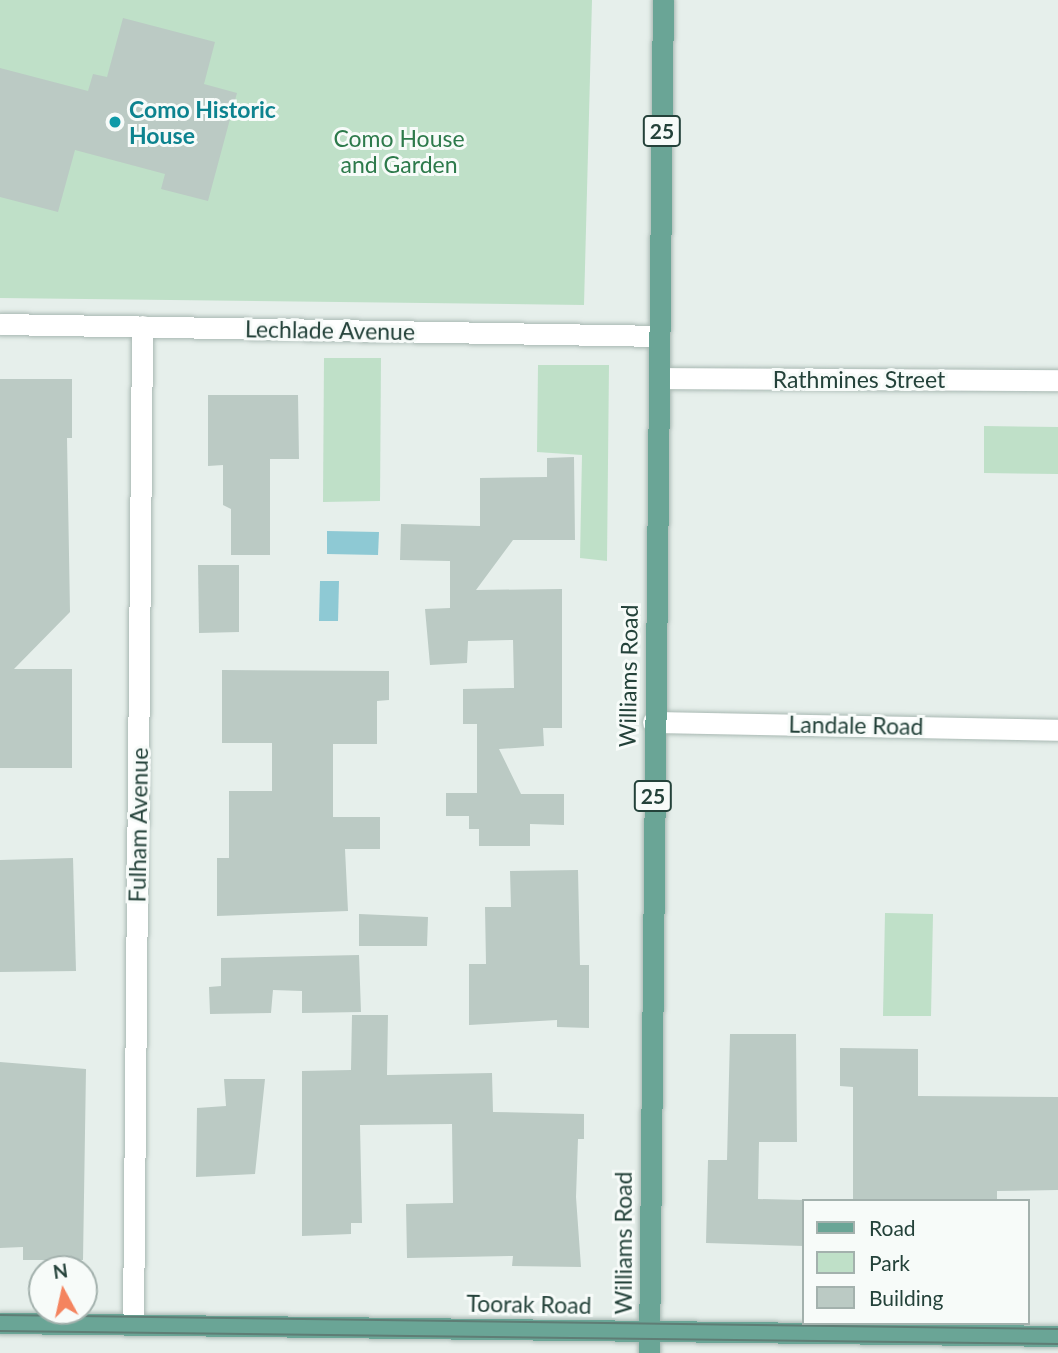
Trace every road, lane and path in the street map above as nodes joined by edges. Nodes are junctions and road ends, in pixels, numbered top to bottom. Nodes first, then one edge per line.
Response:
1 (663, 0) edge
2 (0, 324) edge
3 (142, 326) junction
4 (659, 336) junction
5 (659, 378) junction
6 (1058, 380) edge
7 (653, 722) junction
8 (1058, 730) edge
9 (0, 1323) edge
10 (133, 1325) junction
11 (1058, 1336) edge
12 (649, 1342) edge

1 - 4 main road, Williams Road / 25
2 - 3 street, Lechlade Avenue
3 - 4 street, Lechlade Avenue
3 - 10 street, Fulham Avenue
4 - 5 main road, Williams Road / 25
5 - 6 street, Rathmines Street
5 - 7 main road, Williams Road / 25
7 - 8 street, Landale Road
7 - 12 main road, Williams Road / 25
9 - 10 main road, Toorak Road
10 - 12 main road, Toorak Road
11 - 12 main road, Toorak Road

